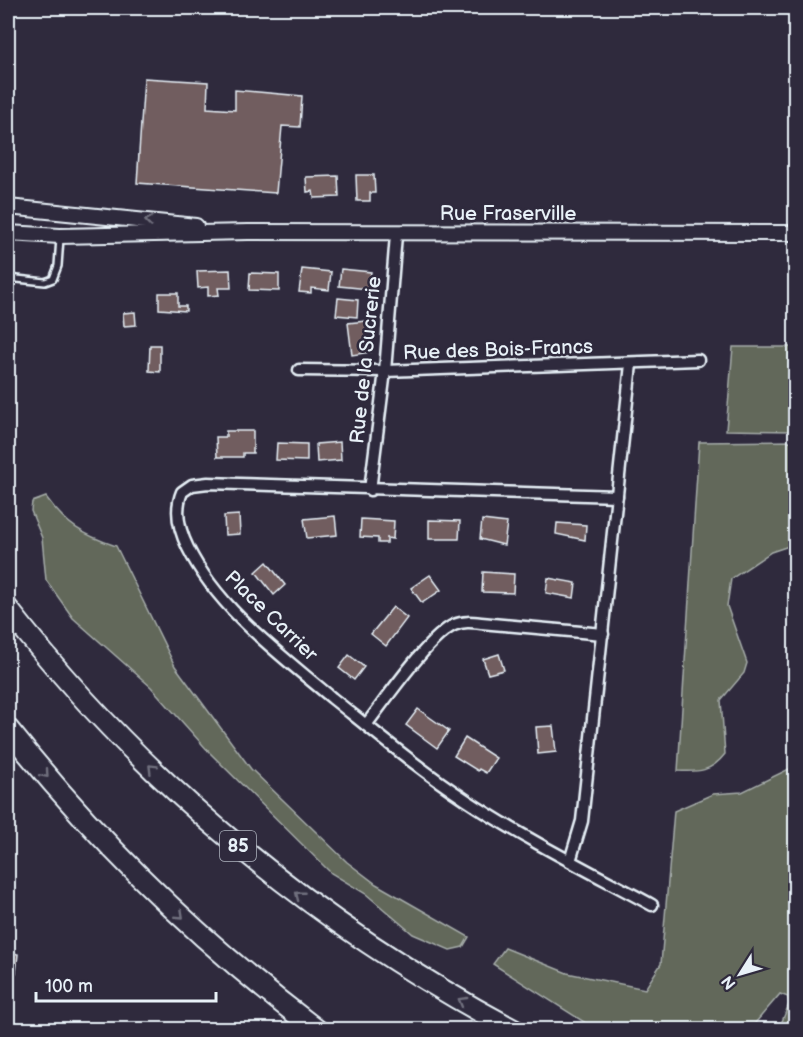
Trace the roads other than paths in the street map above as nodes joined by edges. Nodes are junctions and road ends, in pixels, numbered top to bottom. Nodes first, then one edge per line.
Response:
1 (8, 207) edge
2 (248, 232) junction
3 (8, 233) edge
4 (795, 233) edge
5 (396, 235) junction
6 (60, 236) junction
7 (8, 278) edge
8 (698, 360) dead end
9 (631, 364) junction
10 (299, 370) dead end
11 (385, 371) junction
12 (370, 490) junction
13 (617, 496) junction
14 (8, 609) edge
15 (603, 634) junction
16 (366, 725) junction
17 (8, 729) edge
18 (570, 861) junction
19 (652, 905) dead end
20 (317, 1029) edge
21 (514, 1029) edge

2 -> 1 street, Rue Fraserville
2 - 5 street, Rue Fraserville
2 - 6 street, Rue Fraserville
3 - 6 street, Rue Fraserville
4 - 5 street, Rue Fraserville
5 - 11 street, Rue de la Sucrerie
6 - 7 lane
8 - 9 street, Rue des Bois-Francs
9 - 11 street, Rue des Bois-Francs
9 - 13 street
10 - 11 street, Rue des Bois-Francs
11 - 12 street, Rue de la Sucrerie
12 - 13 street, Place Carrier
12 - 16 street, Place Carrier
13 - 15 street
21 -> 14 highway, 85
15 - 16 street
15 - 18 street
16 - 18 street, Place Carrier
17 -> 20 highway
18 - 19 street, Place Carrier

